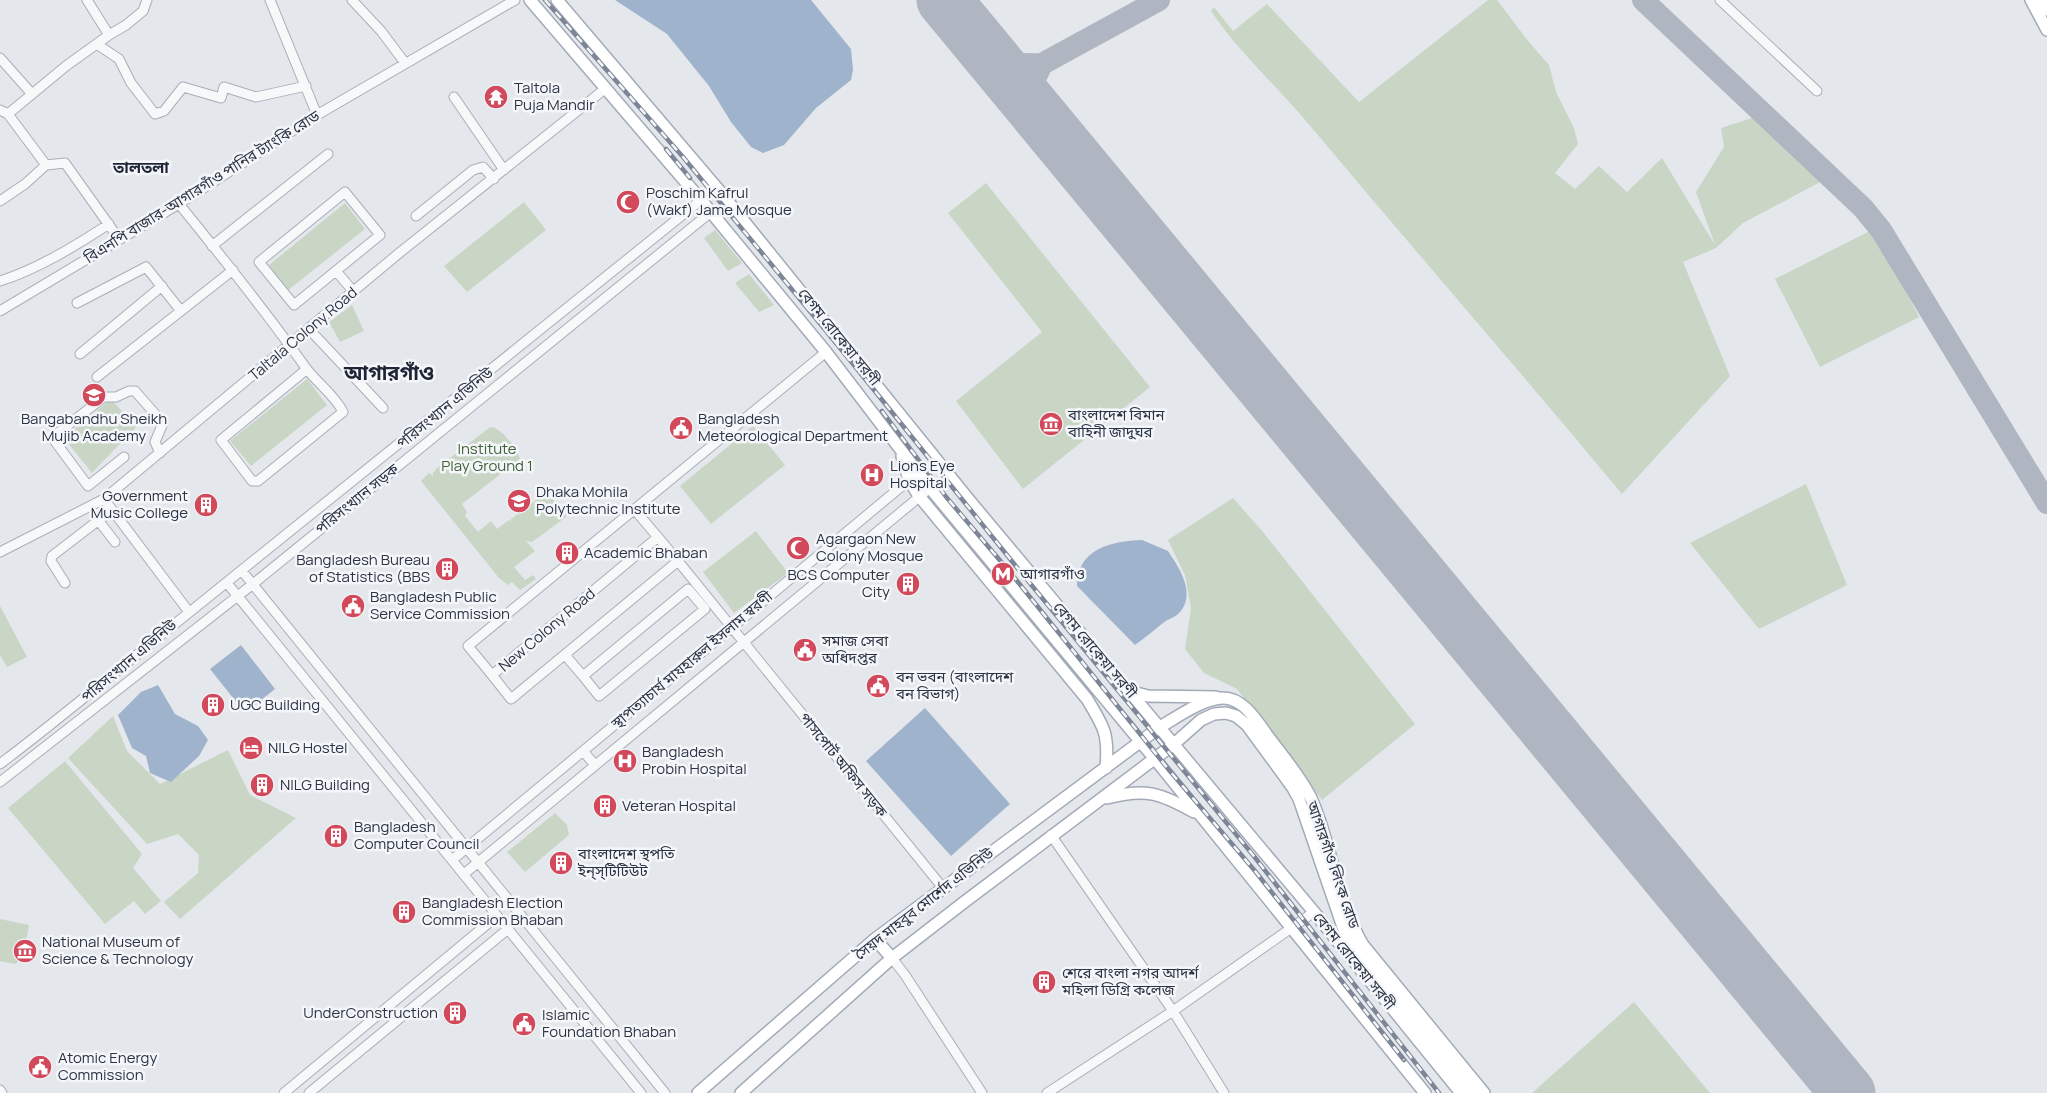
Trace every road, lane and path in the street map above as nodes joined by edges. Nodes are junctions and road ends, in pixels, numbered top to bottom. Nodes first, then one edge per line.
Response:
1 (87, 0) edge
2 (147, 0) edge
3 (270, 0) edge
4 (352, 0) edge
5 (515, 0) edge
6 (530, 0) edge
7 (557, 0) edge
8 (1720, 0) edge
9 (2031, 0) edge
10 (2042, 0) edge
11 (2047, 10) edge
12 (2047, 30) edge
13 (109, 35) junction
14 (98, 45) junction
15 (0, 58) edge
16 (405, 63) junction
17 (306, 86) junction
18 (606, 88) junction
19 (1817, 91) dead end
20 (32, 94) junction
21 (454, 97) dead end
22 (4, 112) edge
23 (317, 115) junction
24 (328, 154) dead end
25 (46, 165) junction
26 (504, 170) junction
27 (494, 179) junction
28 (717, 188) junction
29 (727, 199) junction
30 (701, 200) junction
31 (0, 201) edge
32 (179, 204) junction
33 (710, 212) junction
34 (416, 216) dead end
35 (109, 224) junction
36 (120, 239) junction
37 (212, 246) junction
38 (233, 270) junction
39 (336, 271) junction
40 (0, 281) edge
41 (162, 286) junction
42 (354, 292) junction
43 (77, 303) dead end
44 (0, 311) edge
45 (181, 311) junction
46 (310, 329) junction
47 (842, 340) junction
48 (291, 344) junction
49 (826, 352) junction
50 (80, 354) dead end
51 (307, 369) junction
52 (97, 378) dead end
53 (383, 408) dead end
54 (160, 453) junction
55 (124, 457) dead end
56 (914, 476) junction
57 (930, 488) junction
58 (920, 496) junction
59 (104, 499) junction
60 (112, 510) junction
61 (635, 510) junction
62 (98, 520) junction
63 (658, 537) junction
64 (115, 542) dead end
65 (0, 552) edge
66 (678, 561) junction
67 (242, 571) junction
68 (65, 583) dead end
69 (227, 583) junction
70 (253, 584) junction
71 (238, 596) junction
72 (190, 612) junction
73 (732, 627) junction
74 (744, 642) junction
75 (522, 650) junction
76 (565, 655) junction
77 (584, 676) junction
78 (1128, 691) junction
79 (1223, 698) junction
80 (1160, 728) junction
81 (1140, 742) junction
82 (1174, 744) junction
83 (583, 751) junction
84 (1155, 759) junction
85 (0, 764) edge
86 (595, 765) junction
87 (1106, 768) junction
88 (0, 782) edge
89 (1101, 799) junction
90 (1200, 815) junction
91 (1051, 835) junction
92 (466, 848) junction
93 (452, 860) junction
94 (478, 862) junction
95 (464, 874) junction
96 (943, 888) junction
97 (1314, 912) junction
98 (498, 916) junction
99 (1291, 928) junction
100 (508, 929) junction
101 (875, 939) junction
102 (892, 958) junction
103 (1173, 1011) junction
104 (363, 1028) junction
105 (374, 1040) junction
106 (0, 1090) edge
107 (2, 1093) edge
108 (284, 1093) edge
109 (309, 1093) edge
110 (641, 1093) edge
111 (665, 1093) edge
112 (698, 1093) edge
113 (741, 1093) edge
114 (982, 1093) edge
115 (1047, 1093) edge
116 (1224, 1093) edge
117 (1425, 1093) edge
118 (1460, 1093) edge
119 (1472, 1093) edge
120 (1484, 1093) edge

1 - 13 street
2 - 13 street
3 - 17 street
4 - 16 street
5 - 16 street, বিএনপি বাজার-আগারগাঁও পানির ট্যাংকি রোড
6 - 18 main road, বেগম রোকেয়া সরণী
7 - 28 main road, বেগম রোকেয়া সরণী
8 - 19 street
9 - 12 main road
10 - 11 main road
13 - 14 street
14 - 17 street
14 - 20 street
15 - 20 street
16 - 23 street, বিএনপি বাজার-আগারগাঁও পানির ট্যাংকি রোড
17 - 23 street
18 - 26 street, Taltala Colony Road
18 - 30 main road, বেগম রোকেয়া সরণী
20 - 22 street
21 - 26 street
22 - 25 street
23 - 32 street, বিএনপি বাজার-আগারগাঁও পানির ট্যাংকি রোড
24 - 37 street
25 - 31 street
25 - 35 street
26 - 27 street, Taltala Colony Road
27 - 34 street
27 - 42 street, Taltala Colony Road
28 - 29 main road, বেগম রোকেয়া সরণী
28 - 30 main road
29 - 33 main road
29 - 47 main road, বেগম রোকেয়া সরণী
30 - 33 main road, বেগম রোকেয়া সরণী
30 - 67 street, পরিসংখ্যান এভিনিউ
32 - 36 street, বিএনপি বাজার-আগারগাঁও পানির ট্যাংকি রোড
32 - 37 street
33 - 49 main road, বেগম রোকেয়া সরণী
33 - 70 street, পরিসংখ্যান সড়ক
35 - 36 street
35 - 40 street
36 - 44 street, বিএনপি বাজার-আগারগাঁও পানির ট্যাংকি রোড
37 - 38 street
38 - 45 street
38 - 48 street
39 - 39 street
39 - 42 street
41 - 43 street
41 - 45 street
41 - 50 street
42 - 46 street, Taltala Colony Road
45 - 52 street
46 - 48 street, Taltala Colony Road
46 - 53 street
47 - 49 main road
47 - 78 main road, বেগম রোকেয়া সরণী
48 - 51 street
48 - 54 street, Taltala Colony Road
49 - 56 main road, বেগম রোকেয়া সরণী
49 - 61 street, New Colony Road
51 - 51 street
54 - 55 street
54 - 59 street, Taltala Colony Road
56 - 57 main road, বেগম রোকেয়া সরণী
56 - 58 main road
56 - 73 street, স্থাপত্যাচার্য মাযহারুল ইসলাম স্বরণী
57 - 58 street, স্থাপত্যাচার্য মাযহারুল ইসলাম স্বরণী
57 - 81 main road, বেগম রোকেয়া সরণী
58 - 74 street, স্থাপত্যাচার্য মাযহারুল ইসলাম স্বরণী
58 - 87 main road
59 - 60 street
59 - 65 street, Taltala Colony Road
60 - 62 street
60 - 72 street
61 - 63 street
61 - 75 street, New Colony Road
62 - 64 street
62 - 68 street
63 - 66 street
63 - 75 street, New Colony Road
66 - 73 street
66 - 76 street, New Colony Road
67 - 69 street, পরিসংখ্যান এভিনিউ
67 - 70 street
69 - 71 street
69 - 72 street, পরিসংখ্যান এভিনিউ
70 - 71 street, পরিসংখ্যান সড়ক
70 - 92 street
71 - 88 street, পরিসংখ্যান সড়ক
71 - 93 street
72 - 85 street, পরিসংখ্যান এভিনিউ
73 - 74 street, পাসপোর্ট অফিস সড়ক
73 - 83 street, স্থাপত্যাচার্য মাযহারুল ইসলাম স্বরণী
74 - 86 street, স্থাপত্যাচার্য মাযহারুল ইসলাম স্বরণী
74 - 96 street, পাসপোর্ট অফিস সড়ক
75 - 76 street, New Colony Road
76 - 77 street, New Colony Road
77 - 77 street, New Colony Road
78 - 79 main road
78 - 80 main road, বেগম রোকেয়া সরণী
79 - 80 main road
79 - 120 main road, আগারগাঁও লিংক রোড
80 - 81 main road, সৈয়দ মাহবুব মোর্শেদ এভিনিউ
80 - 82 main road, বেগম রোকেয়া সরণী
81 - 84 main road, বেগম রোকেয়া সরণী
81 - 87 main road, সৈয়দ মাহবুব মোর্শেদ এভিনিউ
82 - 84 main road, সৈয়দ মাহবুব মোর্শেদ এভিনিউ
82 - 97 main road, বেগম রোকেয়া সরণী
82 - 119 main road, আগারগাঁও লিংক রোড
83 - 86 street
83 - 92 street, স্থাপত্যাচার্য মাযহারুল ইসলাম স্বরণী
84 - 89 main road, সৈয়দ মাহবুব মোর্শেদ এভিনিউ
84 - 90 main road, বেগম রোকেয়া সরণী
86 - 94 street, স্থাপত্যাচার্য মাযহারুল ইসলাম স্বরণী
87 - 96 main road, সৈয়দ মাহবুব মোর্শেদ এভিনিউ
89 - 90 main road
89 - 91 main road, সৈয়দ মাহবুব মোর্শেদ এভিনিউ
90 - 99 main road, বেগম রোকেয়া সরণী
91 - 102 main road, সৈয়দ মাহবুব মোর্শেদ এভিনিউ
91 - 103 street
92 - 93 street, স্থাপত্যাচার্য মাযহারুল ইসলাম স্বরণী
92 - 94 street
93 - 95 street
94 - 95 street, স্থাপত্যাচার্য মাযহারুল ইসলাম স্বরণী
94 - 111 street
95 - 98 street
96 - 101 main road, সৈয়দ মাহবুব মোর্শেদ এভিনিউ
97 - 99 street
97 - 118 main road, বেগম রোকেয়া সরণী
98 - 100 street
98 - 104 street
99 - 103 street
99 - 117 main road, বেগম রোকেয়া সরণী
100 - 105 street
100 - 110 street
101 - 102 main road
101 - 112 main road, সৈয়দ মাহবুব মোর্শেদ এভিনিউ
102 - 113 main road, সৈয়দ মাহবুব মোর্শেদ এভিনিউ
102 - 114 street
103 - 115 street
103 - 116 street
104 - 105 street
104 - 108 street
105 - 109 street
106 - 107 street

